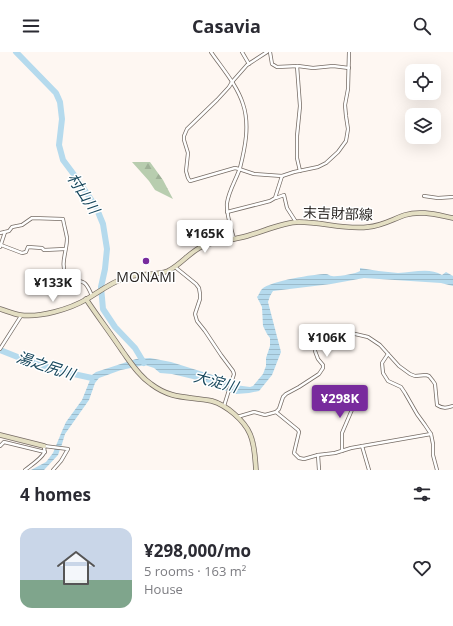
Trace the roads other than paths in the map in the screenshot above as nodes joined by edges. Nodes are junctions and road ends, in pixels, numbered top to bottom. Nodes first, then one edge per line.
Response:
1 (211, 52) edge
2 (242, 52) edge
3 (269, 52) edge
4 (349, 52) edge
5 (249, 64) junction
6 (297, 66) junction
7 (349, 68) junction
8 (232, 82) junction
9 (239, 168) junction
10 (300, 171) junction
11 (282, 176) junction
12 (424, 196) dead end
13 (453, 197) edge
14 (275, 198) junction
15 (228, 212) junction
16 (453, 218) edge
17 (296, 222) junction
18 (5, 232) junction
19 (0, 233) edge
20 (234, 239) junction
21 (0, 246) edge
22 (65, 249) junction
23 (174, 267) junction
24 (92, 296) junction
25 (86, 299) junction
26 (0, 309) edge
27 (21, 315) junction
28 (0, 349) edge
29 (388, 354) junction
30 (360, 391) dead end
31 (224, 406) junction
32 (453, 406) edge
33 (276, 412) junction
34 (237, 417) junction
35 (431, 434) junction
36 (0, 435) edge
37 (0, 441) edge
38 (4, 442) junction
39 (0, 446) edge
40 (45, 446) junction
41 (362, 446) junction
42 (342, 451) junction
43 (45, 452) junction
44 (318, 455) junction
45 (25, 470) edge
46 (53, 470) edge
47 (256, 470) edge
48 (318, 470) edge
49 (369, 470) edge
50 (437, 470) edge

1 - 8 street
2 - 5 street
3 - 5 street
3 - 6 street
4 - 7 street
5 - 8 street
6 - 7 street
6 - 10 street
7 - 10 street
8 - 9 street
8 - 9 street
9 - 11 street
9 - 15 street
10 - 11 street
11 - 14 street
12 - 13 street
14 - 15 street
14 - 17 street
15 - 20 street
16 - 17 main road, 末吉財部線
17 - 20 main road, 末吉財部線
18 - 19 street
18 - 21 street
18 - 22 street
20 - 23 main road, 末吉財部線
21 - 22 street
22 - 24 street
23 - 24 main road, 末吉財部線
23 - 31 street
24 - 25 main road, 末吉財部線
25 - 27 main road, 末吉財部線
25 - 31 main road
26 - 27 main road, 末吉財部線
27 - 28 street
29 - 32 street
29 - 33 street
29 - 35 street
30 - 42 street
31 - 34 main road
33 - 34 street
33 - 44 street
34 - 47 main road
35 - 41 street
35 - 50 street
36 - 40 main road
37 - 38 street
38 - 39 street
38 - 43 street
40 - 43 street
40 - 46 street
41 - 42 street
41 - 49 street
42 - 44 street
43 - 45 street
44 - 48 street

